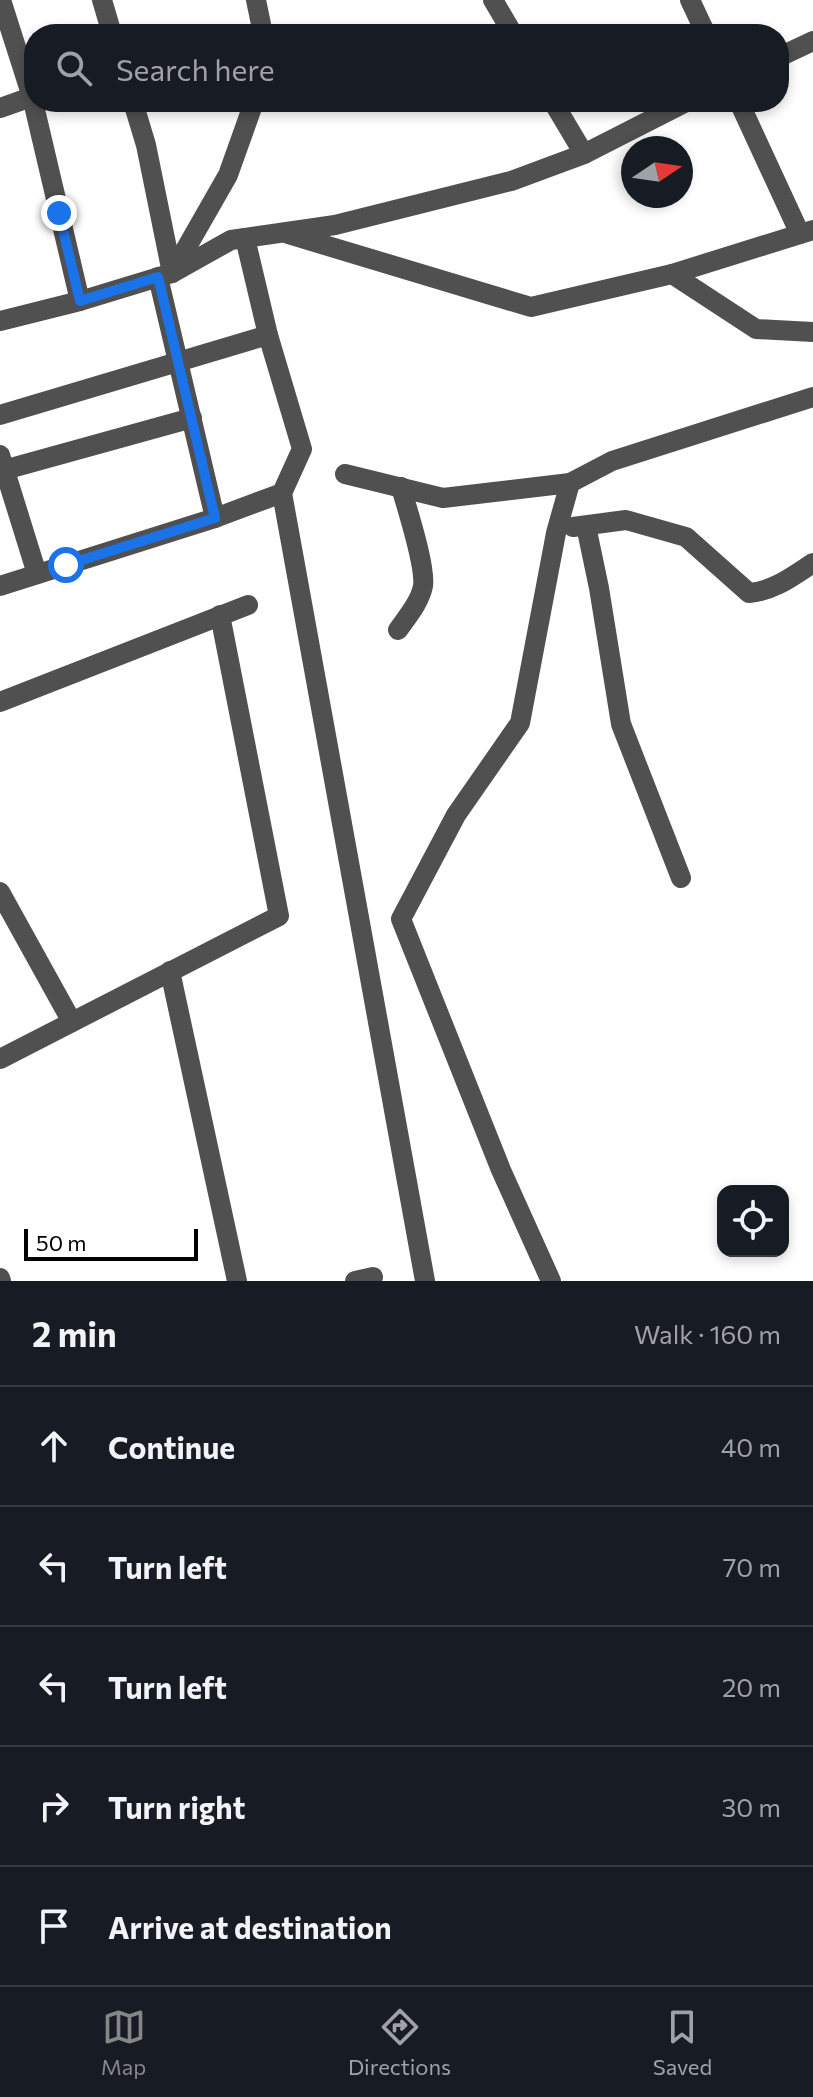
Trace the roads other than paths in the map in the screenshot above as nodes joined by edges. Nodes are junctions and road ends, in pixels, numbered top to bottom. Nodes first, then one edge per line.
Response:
1 (1, 0) edge
2 (102, 0) edge
3 (256, 0) edge
4 (493, 0) edge
5 (690, 0) edge
6 (109, 24) edge
7 (261, 24) edge
8 (507, 24) edge
9 (701, 24) edge
10 (813, 41) edge
11 (789, 52) edge
12 (24, 69) edge
13 (24, 99) edge
14 (0, 108) edge
15 (37, 112) edge
16 (136, 112) edge
17 (250, 112) edge
18 (559, 112) edge
19 (666, 112) edge
20 (744, 112) edge
21 (584, 154) junction
22 (281, 232) junction
23 (806, 232) edge
24 (245, 238) junction
25 (672, 274) junction
26 (165, 275) junction
27 (80, 301) junction
28 (0, 321) edge
29 (813, 332) edge
30 (268, 335) junction
31 (178, 362) junction
32 (813, 397) edge
33 (0, 415) edge
34 (192, 418) junction
35 (2, 463) edge
36 (345, 474) dead end
37 (570, 483) junction
38 (401, 487) junction
39 (282, 493) junction
40 (215, 518) junction
41 (586, 526) junction
42 (557, 530) junction
43 (813, 563) edge
44 (37, 574) junction
45 (0, 586) edge
46 (248, 605) dead end
47 (220, 615) junction
48 (398, 630) dead end
49 (0, 702) edge
50 (681, 878) dead end
51 (0, 892) edge
52 (170, 971) junction
53 (72, 1022) junction
54 (0, 1059) edge
55 (237, 1281) edge
56 (425, 1281) edge
57 (551, 1281) edge

1 - 12 street
2 - 6 street
3 - 7 street
4 - 8 street
5 - 9 street
10 - 11 street
13 - 14 street
15 - 27 street
16 - 26 street
17 - 26 street
18 - 21 street
19 - 21 street
20 - 23 street
21 - 22 street
22 - 24 street
22 - 25 street
23 - 25 street
24 - 26 street
24 - 30 street
25 - 29 street
26 - 27 street
26 - 31 street
27 - 28 street
30 - 31 street
30 - 39 street
31 - 33 street
31 - 34 street
32 - 37 street
34 - 35 street
34 - 40 street
35 - 44 street
36 - 38 street
37 - 38 street
37 - 42 street
38 - 48 street
39 - 40 street
39 - 56 street
40 - 44 street
41 - 42 street
41 - 43 street
41 - 50 street
42 - 57 street
44 - 45 street
46 - 47 street
47 - 49 street
47 - 52 street
51 - 53 street
52 - 53 street
52 - 55 street
53 - 54 street

